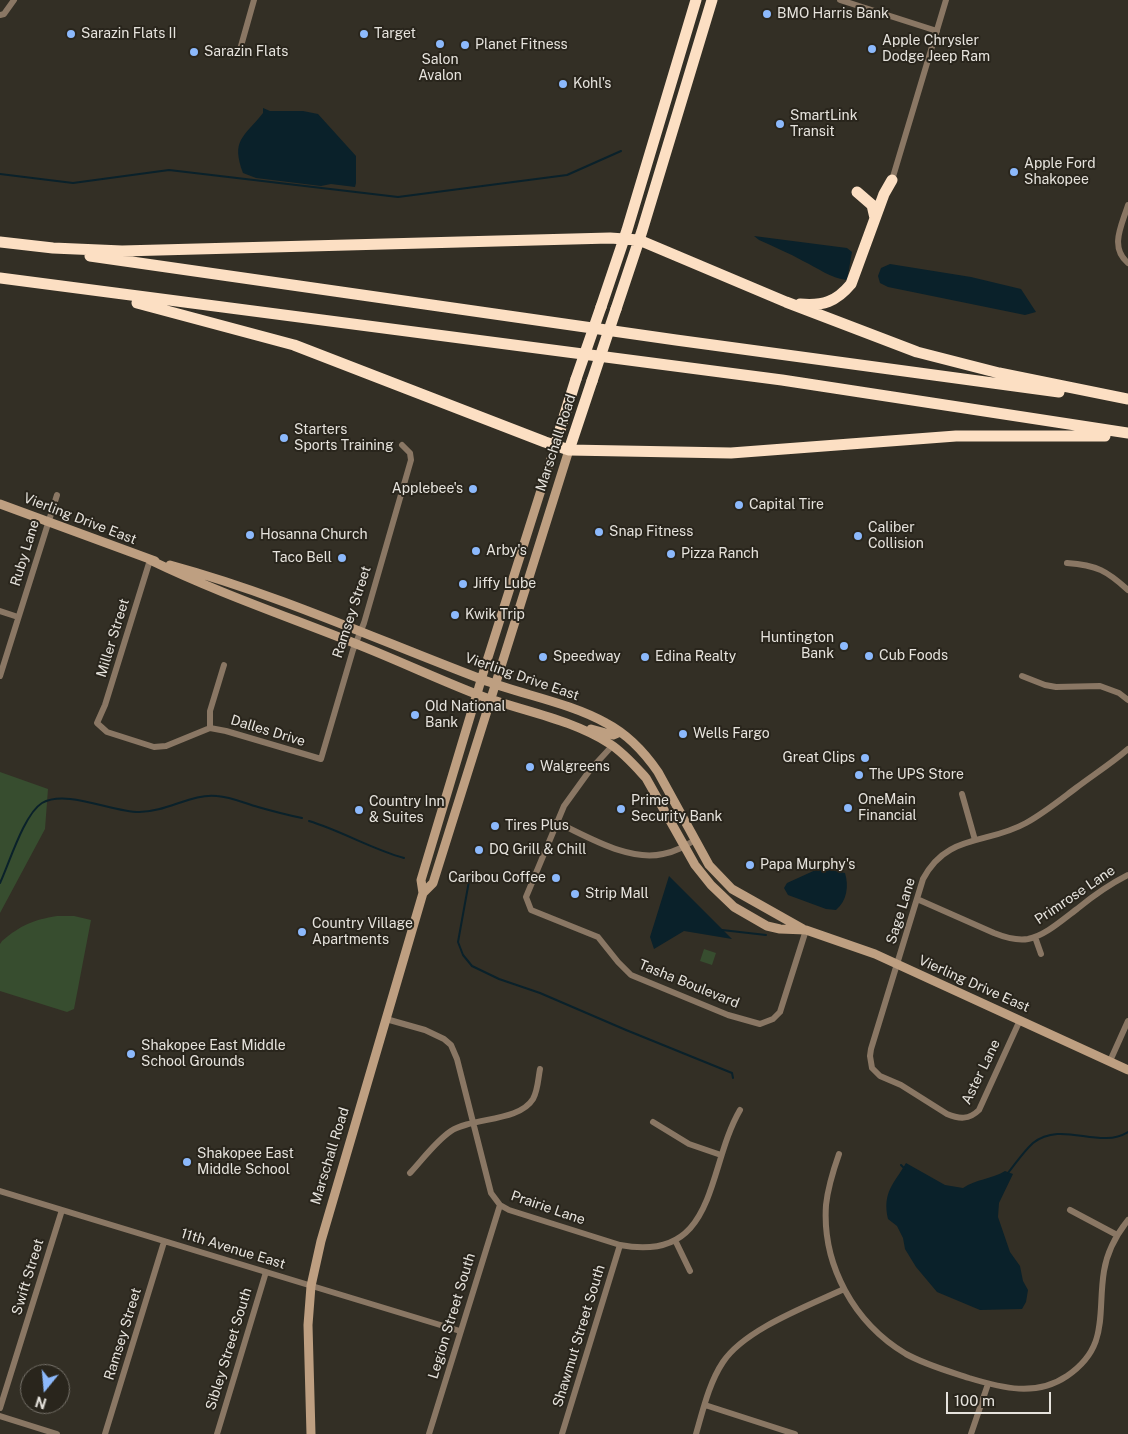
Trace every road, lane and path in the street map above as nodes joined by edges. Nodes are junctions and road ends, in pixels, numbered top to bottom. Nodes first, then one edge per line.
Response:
1 (14, 0) edge
2 (254, 0) edge
3 (696, 0) edge
4 (712, 0) edge
5 (840, 0) edge
6 (946, 0) edge
7 (0, 15) edge
8 (937, 31) junction
9 (241, 46) dead end
10 (892, 180) joint
11 (857, 192) dead end
12 (1128, 205) edge
13 (875, 219) junction
14 (624, 239) junction
15 (639, 240) junction
16 (0, 243) edge
17 (1128, 263) edge
18 (0, 278) edge
19 (89, 290) junction
20 (786, 302) junction
21 (1128, 400) edge
22 (1128, 435) edge
23 (402, 445) dead end
24 (555, 446) junction
25 (569, 450) junction
26 (57, 495) dead end
27 (0, 504) edge
28 (48, 522) junction
29 (150, 560) junction
30 (1067, 563) dead end
31 (1128, 590) edge
32 (0, 612) edge
33 (18, 617) junction
34 (361, 632) junction
35 (356, 644) junction
36 (224, 665) dead end
37 (0, 676) edge
38 (1022, 676) dead end
39 (481, 679) junction
40 (495, 684) junction
41 (477, 694) junction
42 (491, 699) junction
43 (1128, 700) edge
44 (97, 723) joint
45 (210, 728) junction
46 (579, 728) junction
47 (620, 732) junction
48 (613, 746) junction
49 (1128, 749) edge
50 (320, 759) joint
51 (962, 794) dead end
52 (556, 822) junction
53 (695, 840) junction
54 (975, 840) junction
55 (684, 846) junction
56 (1128, 875) edge
57 (423, 893) junction
58 (917, 899) junction
59 (806, 930) junction
60 (1035, 937) junction
61 (1041, 954) dead end
62 (898, 964) junction
63 (386, 1019) junction
64 (1020, 1020) junction
65 (1128, 1020) edge
66 (1110, 1061) junction
67 (540, 1069) dead end
68 (1128, 1070) edge
69 (875, 1072) joint
70 (740, 1110) dead end
71 (653, 1122) dead end
72 (473, 1123) junction
73 (839, 1154) dead end
74 (721, 1155) junction
75 (410, 1173) dead end
76 (0, 1191) edge
77 (500, 1205) junction
78 (62, 1210) junction
79 (1070, 1210) dead end
80 (1128, 1220) edge
81 (1117, 1235) junction
82 (675, 1240) junction
83 (164, 1242) junction
84 (620, 1244) junction
85 (690, 1271) dead end
86 (266, 1272) junction
87 (311, 1286) junction
88 (844, 1289) junction
89 (460, 1331) junction
90 (988, 1384) junction
91 (705, 1405) junction
92 (0, 1408) edge
93 (0, 1416) edge
94 (57, 1434) edge
95 (105, 1434) edge
96 (217, 1434) edge
97 (311, 1434) edge
98 (429, 1434) edge
99 (562, 1434) edge
100 (696, 1434) edge
101 (795, 1434) edge
102 (971, 1434) edge

1 - 7 street
2 - 9 street
3 - 14 highway, Marschall Road
4 - 15 highway, Marschall Road
5 - 8 street
6 - 8 street
8 - 10 street
10 - 13 highway
11 - 13 highway
12 - 17 street
13 - 20 highway
14 - 15 highway
14 - 16 highway
14 - 24 highway, Marschall Road, bridge
15 - 20 highway
15 - 25 highway, Marschall Road, bridge
16 - 21 highway
18 - 19 highway
19 - 22 highway
19 - 24 highway
20 - 21 highway
22 - 25 highway
23 - 34 street, Ramsey Street
24 - 25 highway
24 - 39 street, Marschall Road
25 - 40 street, Marschall Road
26 - 28 street, Ruby Lane
27 - 28 street, Vierling Drive East
28 - 29 street, Vierling Drive East
28 - 33 street, Ruby Lane
29 - 34 street, Vierling Drive East
29 - 35 street, Vierling Drive East
29 - 44 street, Miller Street
30 - 31 street
32 - 33 street
33 - 37 street, Ruby Lane
34 - 35 street, Ramsey Street
34 - 39 street, Vierling Drive East
35 - 41 street, Vierling Drive East
35 - 50 street, Ramsey Street
36 - 45 street
38 - 43 street
39 - 40 street, Vierling Drive East
39 - 41 street, Marschall Road
40 - 42 street, Marschall Road
40 - 47 street, Vierling Drive East
41 - 42 street, Vierling Drive East
41 - 57 street, Marschall Road
42 - 46 street, Vierling Drive East
42 - 57 street, Marschall Road
44 - 45 street, Dalles Drive
45 - 50 street, Dalles Drive
46 - 47 street
46 - 48 street, Vierling Drive East
47 - 53 street, Vierling Drive East
48 - 52 street, Tasha Boulevard
48 - 55 street, Vierling Drive East
49 - 54 street, Sage Lane
51 - 54 street
52 - 55 street
52 - 59 street, Tasha Boulevard
53 - 55 street
53 - 59 street, Vierling Drive East
54 - 58 street, Sage Lane
55 - 59 street, Vierling Drive East
56 - 60 street, Primrose Lane
57 - 63 street, Marschall Road
58 - 60 street, Primrose Lane
58 - 62 street, Sage Lane
59 - 62 street, Vierling Drive East
60 - 61 street, Primrose Lane
62 - 64 street, Vierling Drive East
62 - 69 street, Sage Lane
63 - 72 street, Prairie Lane
63 - 87 street, Marschall Road
64 - 66 street, Vierling Drive East
64 - 69 street, Aster Lane
65 - 66 street
66 - 68 street, Vierling Drive East
67 - 72 street
70 - 74 street, Prairie Lane
71 - 74 street
72 - 75 street
72 - 77 street, Prairie Lane
73 - 88 street
74 - 82 street, Prairie Lane
76 - 78 street, 11th Avenue East
77 - 84 street, Prairie Lane
77 - 89 street, Legion Street South
78 - 83 street, 11th Avenue East
78 - 92 street, Swift Street
79 - 81 street
80 - 81 street
81 - 90 street
82 - 84 street, Prairie Lane
82 - 85 street
83 - 86 street, 11th Avenue East
83 - 95 street, Ramsey Street
84 - 99 street, Shawmut Street South
86 - 87 street, 11th Avenue East
86 - 96 street, Sibley Street South
87 - 89 street, 11th Avenue East
87 - 97 street, Marschall Road
88 - 90 street
88 - 91 street
89 - 98 street, Legion Street South
90 - 102 street
91 - 100 street
91 - 101 street
93 - 94 street

